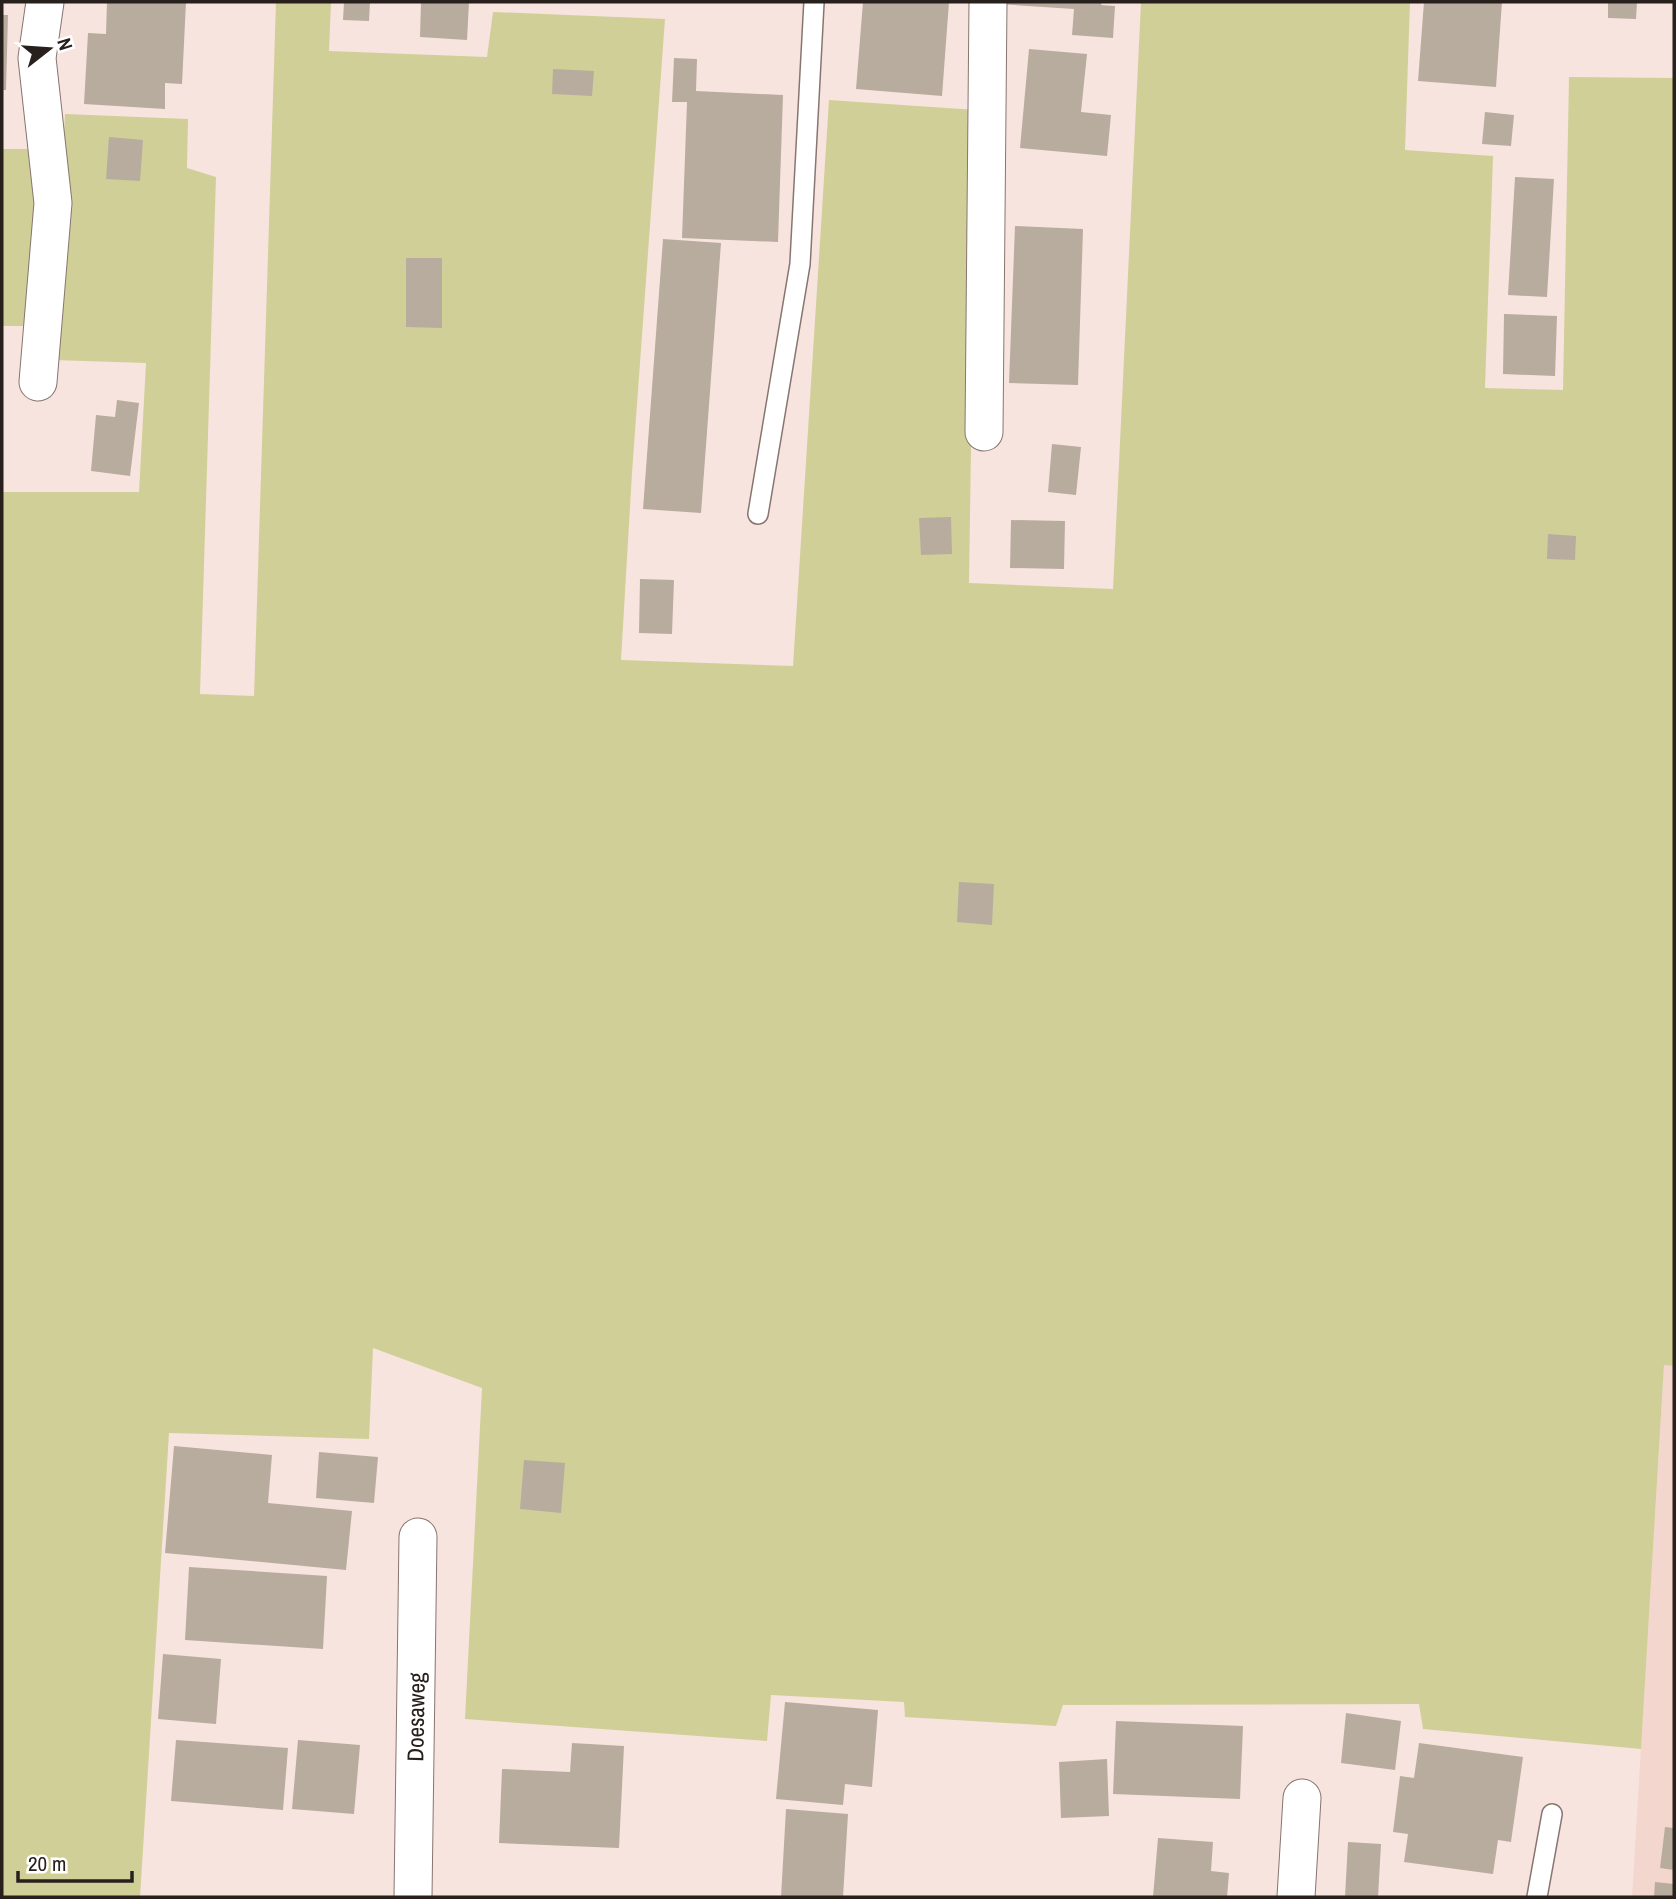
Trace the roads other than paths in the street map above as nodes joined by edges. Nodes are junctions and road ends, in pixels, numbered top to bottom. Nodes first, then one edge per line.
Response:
1 (45, 2) edge
2 (814, 2) edge
3 (988, 2) edge
4 (38, 382) dead end
5 (984, 432) dead end
6 (758, 514) dead end
7 (418, 1537) dead end
8 (1302, 1798) dead end
9 (1552, 1814) dead end
10 (413, 1897) edge
11 (1296, 1897) edge
12 (1537, 1897) edge

1 - 4 street
2 - 6 lane
3 - 5 street
7 - 10 street, Doesaweg
8 - 11 street
9 - 12 lane

